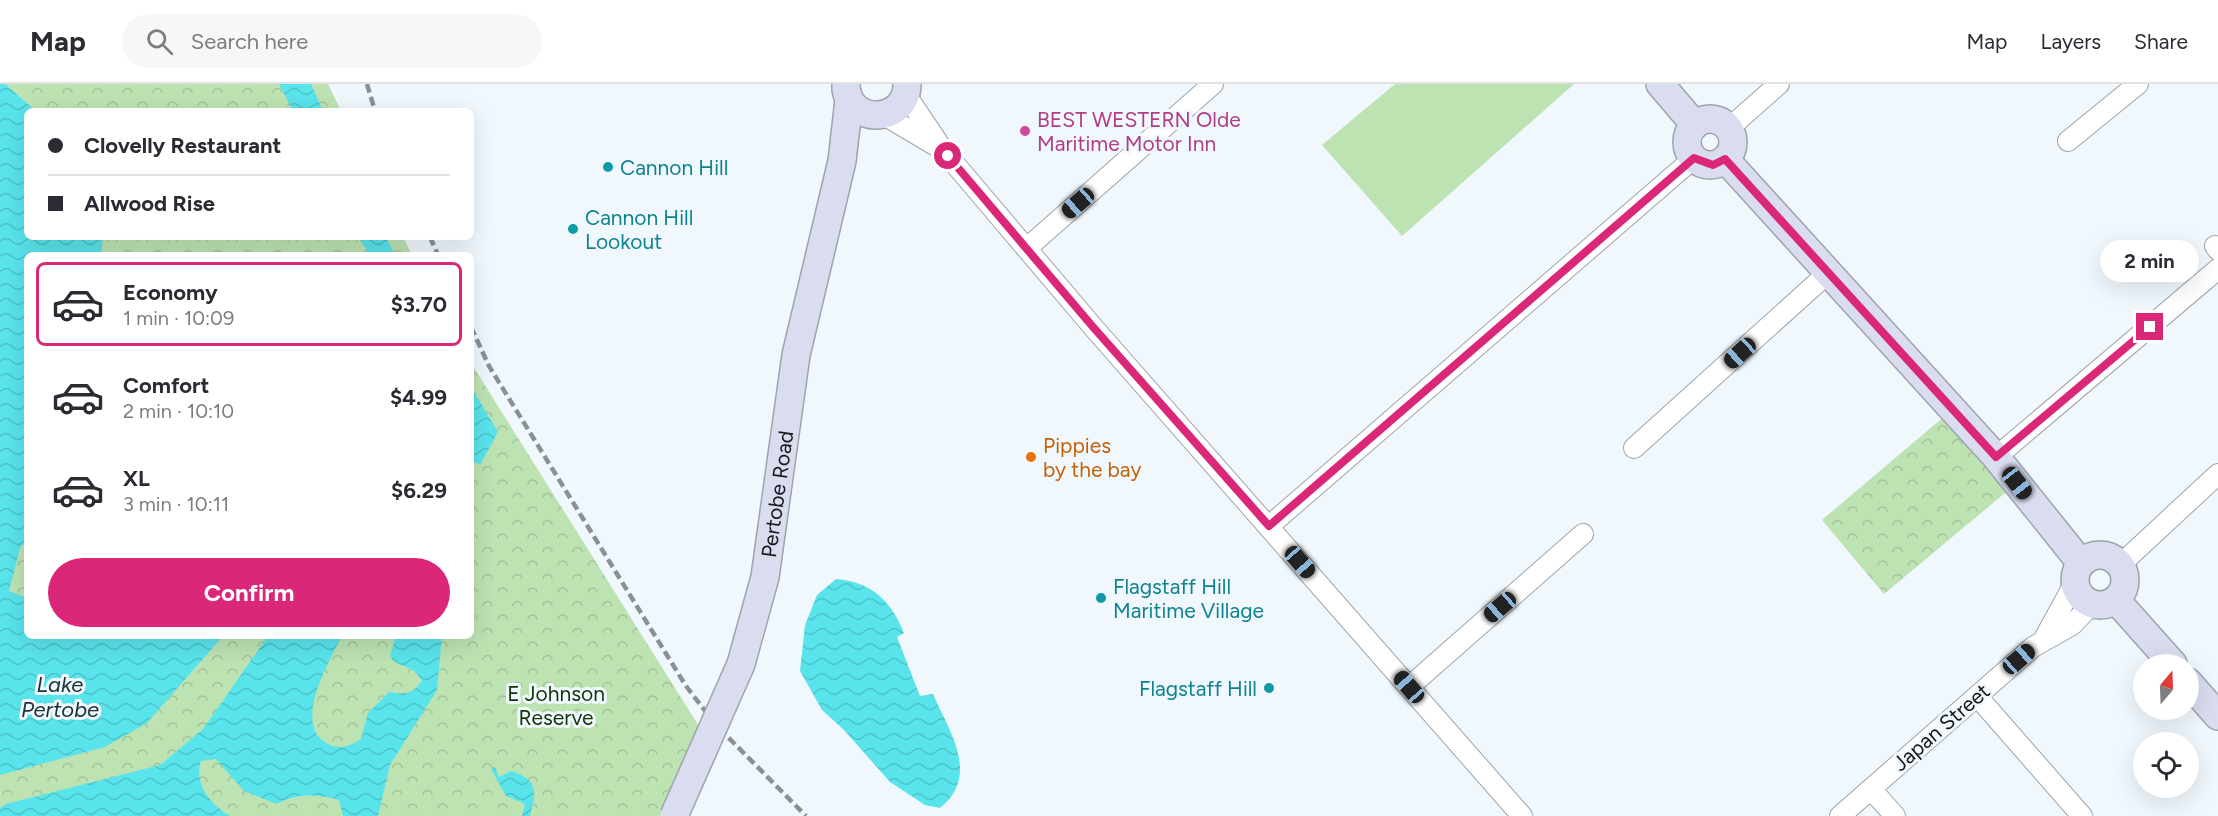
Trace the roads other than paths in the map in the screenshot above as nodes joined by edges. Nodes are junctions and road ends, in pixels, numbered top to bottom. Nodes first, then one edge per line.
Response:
1 (1213, 84) edge
2 (1660, 84) edge
3 (1779, 84) edge
4 (2138, 84) edge
5 (846, 86) edge
6 (906, 90) edge
7 (881, 116) junction
8 (1695, 125) junction
9 (1728, 129) junction
10 (2068, 141) dead end
11 (943, 150) junction
12 (1694, 158) junction
13 (1725, 159) junction
14 (842, 161) junction
15 (1027, 248) junction
16 (2218, 269) edge
17 (1828, 273) junction
18 (1634, 448) dead end
19 (1996, 457) junction
20 (2218, 475) edge
21 (1269, 526) junction
22 (1583, 534) dead end
23 (2120, 565) junction
24 (2077, 574) junction
25 (2104, 602) junction
26 (2043, 639) junction
27 (2162, 654) edge
28 (1409, 687) junction
29 (2199, 694) edge
30 (1977, 696) junction
31 (2218, 716) edge
32 (1870, 789) junction
33 (674, 816) edge
34 (1522, 816) edge
35 (1840, 816) edge
36 (1894, 816) edge
37 (2082, 816) edge

1 - 15 street
2 - 8 street
3 - 9 street
4 - 10 street
5 - 7 street
5 - 14 street, Pertobe Road
6 - 7 street, Pertobe Road
6 - 11 street
7 - 11 street
7 - 14 street, Pertobe Road
8 - 9 street
8 - 12 street
9 - 13 street
11 - 15 street
12 - 13 street
12 - 21 street
13 - 17 street
14 - 33 street, Pertobe Road, bridge
15 - 21 street
16 - 19 street
17 - 18 street
17 - 19 street
19 - 24 street
20 - 23 street
21 - 28 street
22 - 28 street
23 - 24 street
23 - 25 street
24 - 25 street
24 - 26 street, Japan Street
25 - 26 street, Japan Street
25 - 27 street
26 - 30 street, Japan Street
28 - 34 street
29 - 31 street
30 - 32 street, Japan Street
30 - 37 street
32 - 35 street, Japan Street
32 - 36 street

